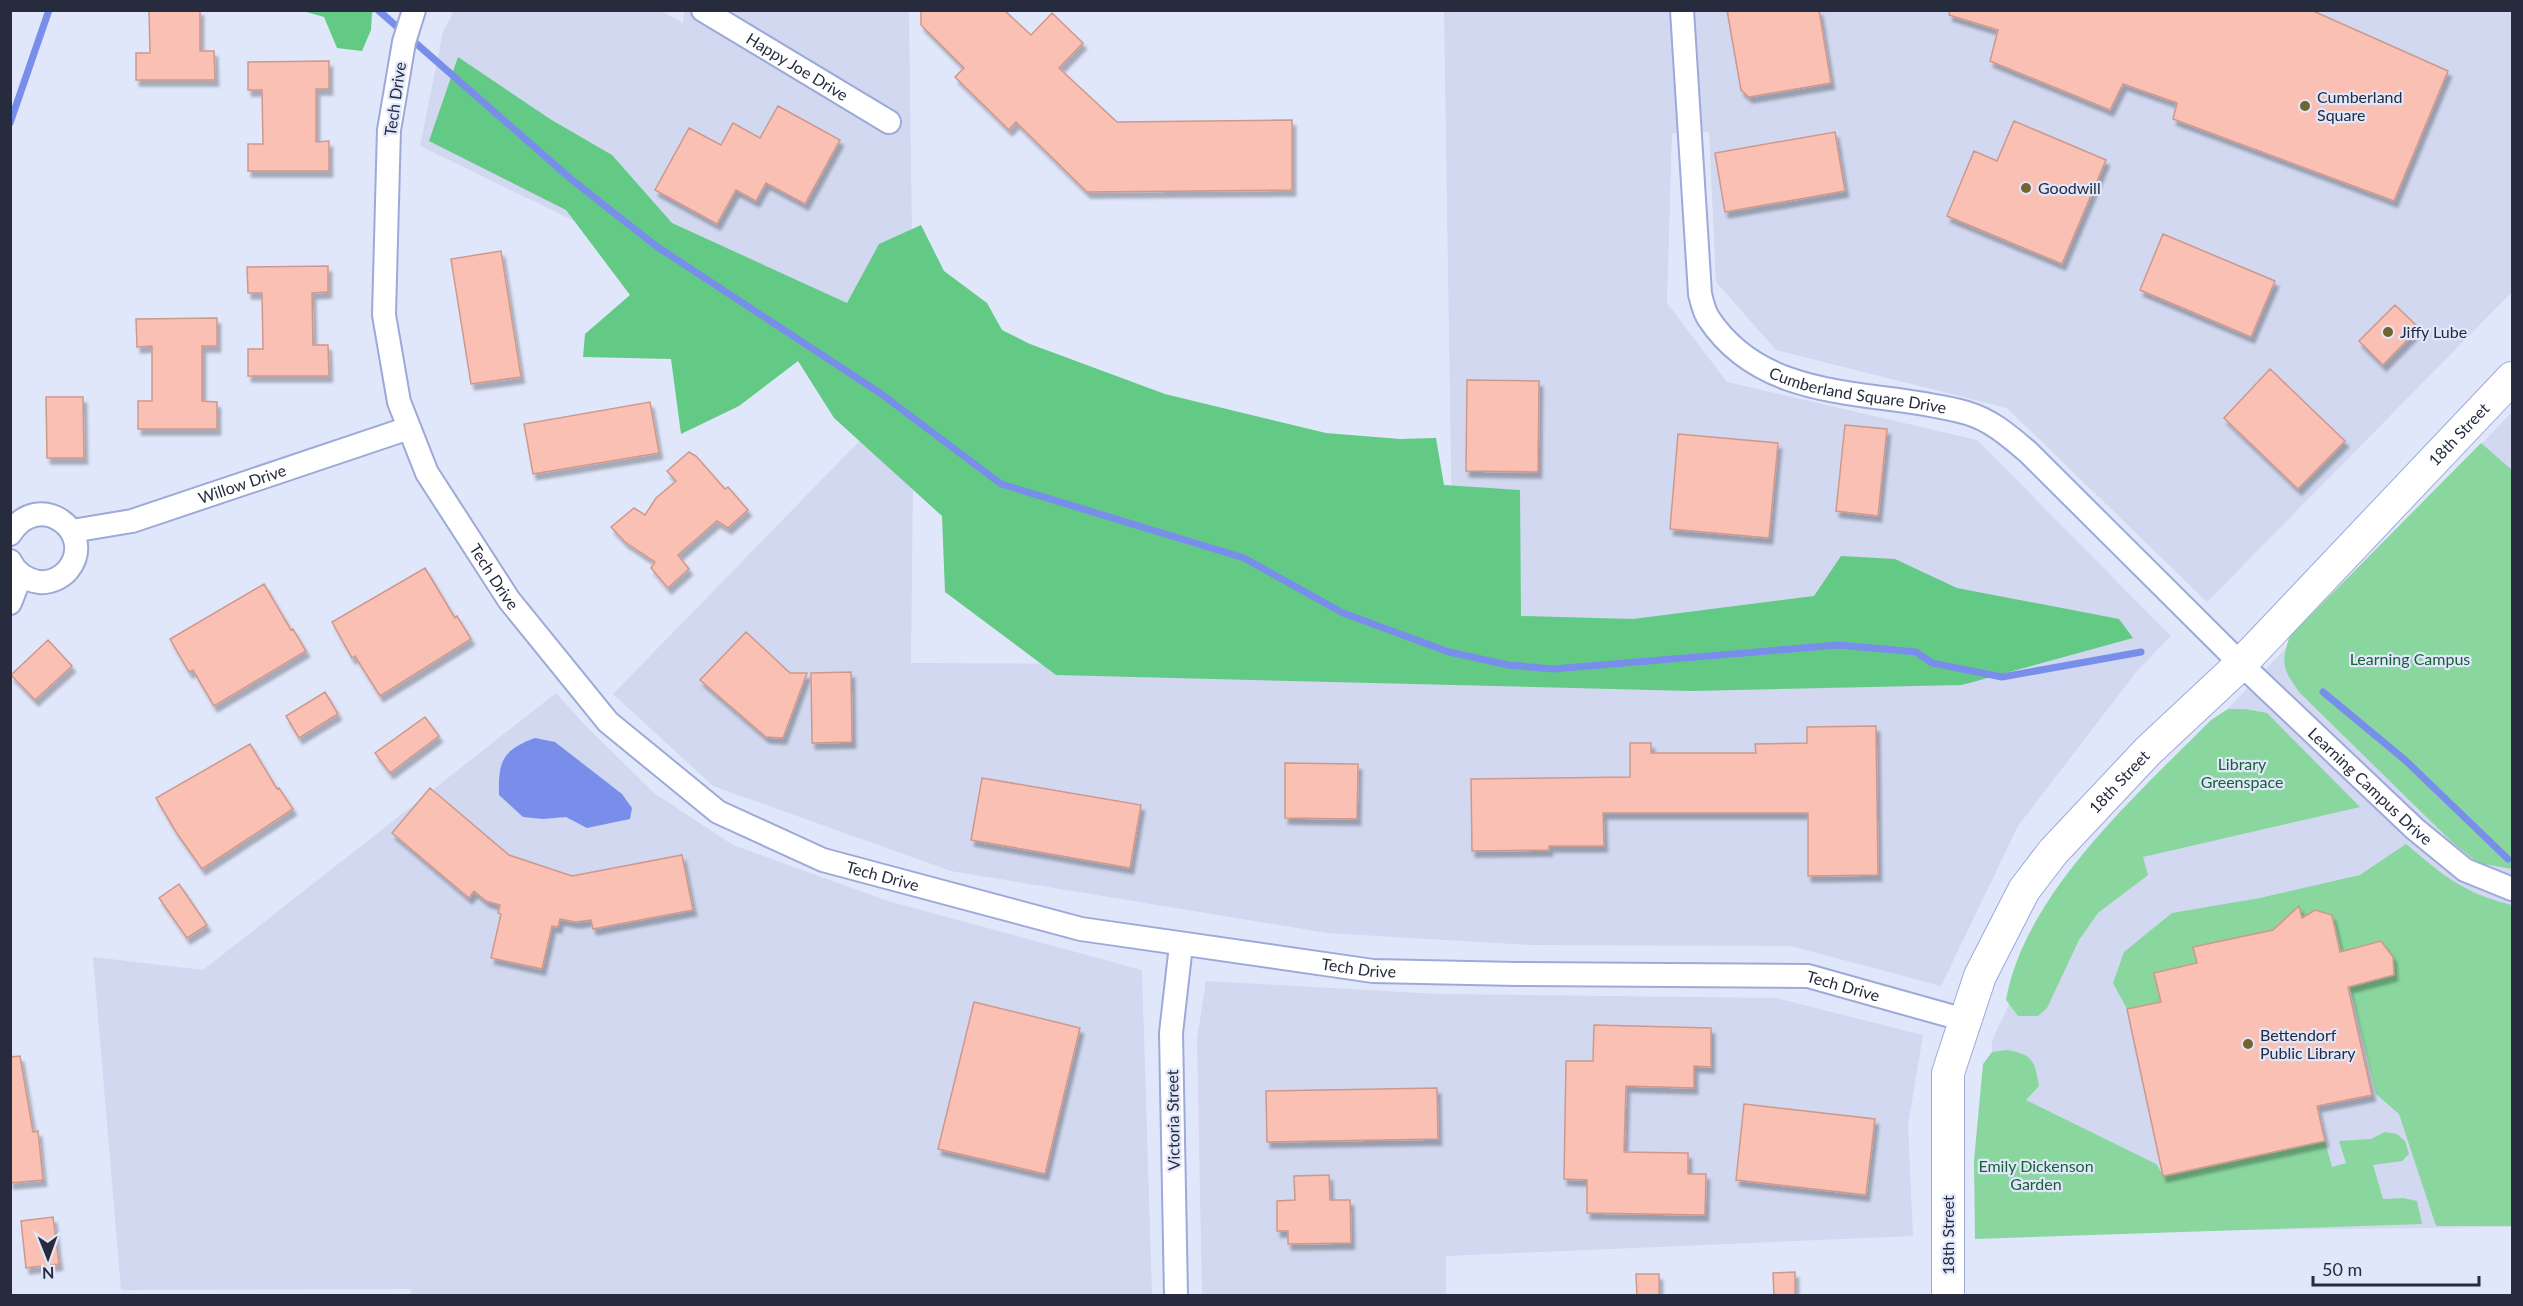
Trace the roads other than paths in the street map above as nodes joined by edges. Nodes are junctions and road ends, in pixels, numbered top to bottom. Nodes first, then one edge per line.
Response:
1 (414, 10) edge
2 (703, 10) edge
3 (1682, 10) edge
4 (890, 122) dead end
5 (2512, 378) edge
6 (409, 428) junction
7 (72, 531) junction
8 (10, 534) edge
9 (16, 568) edge
10 (10, 603) edge
11 (2241, 664) junction
12 (2512, 889) edge
13 (1181, 945) junction
14 (1965, 1020) junction
15 (1176, 1296) edge
16 (1948, 1296) edge

1 - 6 street, Tech Drive
2 - 4 street, Happy Joe Drive
3 - 11 street, Cumberland Square Drive
5 - 11 street, 18th Street
6 - 7 street, Willow Drive
6 - 13 street, Tech Drive
7 - 8 street
7 - 9 street
9 - 10 street
11 - 12 street, Learning Campus Drive
11 - 14 street, 18th Street
13 - 14 street, Tech Drive
13 - 15 street, Victoria Street
14 - 16 street, 18th Street

